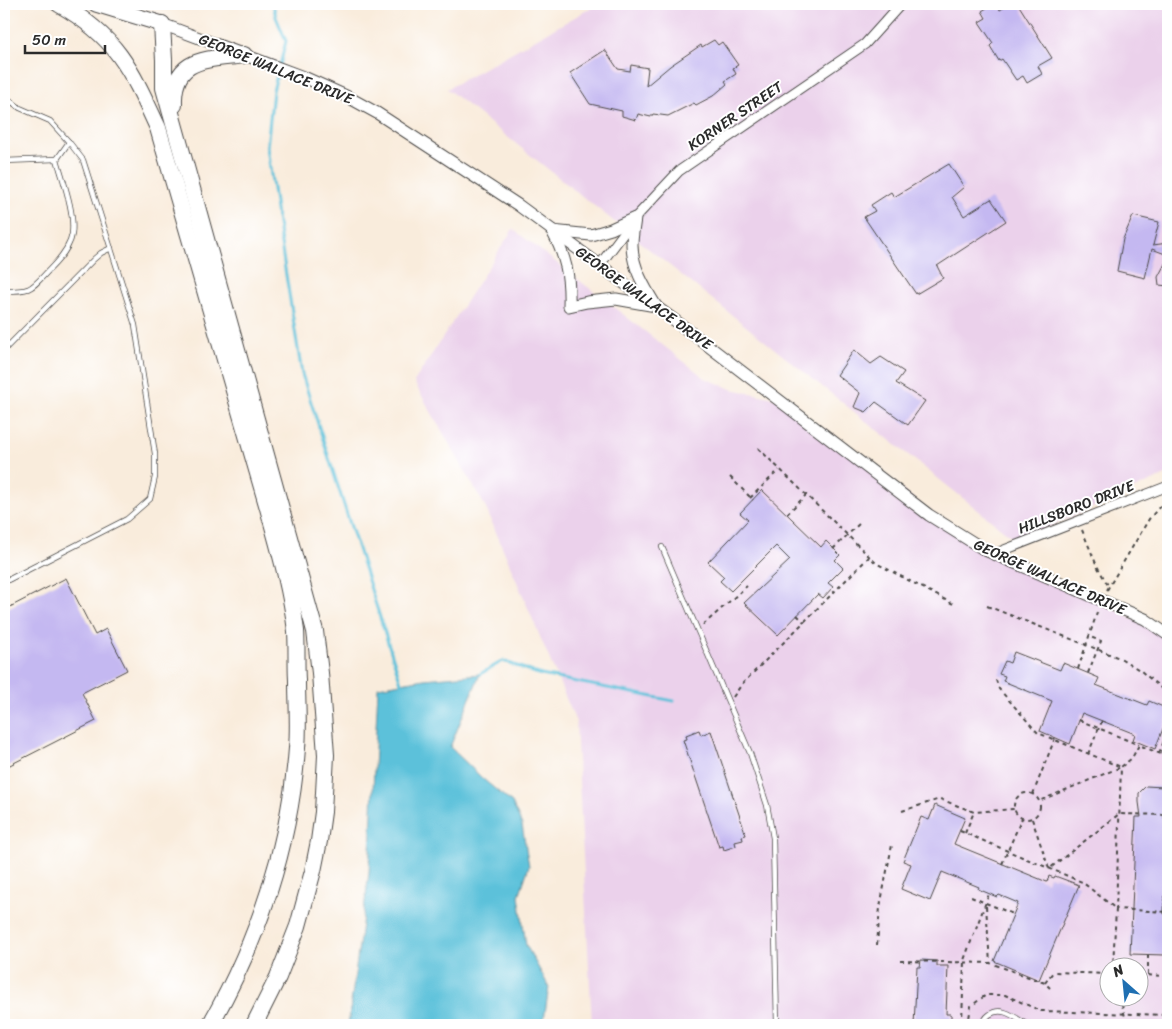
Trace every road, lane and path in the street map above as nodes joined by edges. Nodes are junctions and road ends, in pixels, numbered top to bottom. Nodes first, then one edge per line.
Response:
1 (59, 4) edge
2 (96, 4) edge
3 (901, 4) edge
4 (162, 24) junction
5 (244, 56) junction
6 (4, 96) edge
7 (166, 126) junction
8 (69, 142) junction
9 (57, 159) junction
10 (4, 161) edge
11 (635, 218) junction
12 (552, 231) junction
13 (111, 248) junction
14 (599, 266) junction
15 (4, 291) edge
16 (656, 306) junction
17 (4, 350) edge
18 (758, 448) dead end
19 (780, 469) junction
20 (730, 477) dead end
21 (1168, 486) edge
22 (806, 495) junction
23 (1168, 496) edge
24 (787, 514) dead end
25 (1078, 521) junction
26 (860, 524) dead end
27 (847, 535) junction
28 (662, 547) dead end
29 (833, 549) dead end
30 (994, 554) junction
31 (869, 556) junction
32 (4, 582) edge
33 (746, 586) dead end
34 (1109, 587) junction
35 (1102, 600) junction
36 (955, 605) dead end
37 (987, 606) dead end
38 (797, 615) dead end
39 (804, 622) junction
40 (698, 630) junction
41 (1168, 635) edge
42 (1090, 637) junction
43 (1087, 645) junction
44 (1098, 649) junction
45 (1078, 669) dead end
46 (1088, 673) dead end
47 (996, 680) dead end
48 (1168, 694) edge
49 (729, 703) junction
50 (1079, 720) dead end
51 (1102, 721) dead end
52 (1099, 728) junction
53 (1168, 732) edge
54 (1055, 739) junction
55 (1139, 746) junction
56 (1160, 753) junction
57 (1088, 754) junction
58 (1168, 756) edge
59 (1121, 768) junction
60 (1033, 794) junction
61 (1040, 801) junction
62 (1014, 809) junction
63 (902, 811) dead end
64 (974, 812) junction
65 (1119, 814) junction
66 (1168, 816) edge
67 (1022, 818) junction
68 (1032, 819) junction
69 (960, 831) dead end
70 (965, 834) junction
71 (892, 845) dead end
72 (1008, 851) junction
73 (1002, 864) dead end
74 (1049, 869) junction
75 (989, 894) dead end
76 (971, 897) dead end
77 (986, 903) junction
78 (1116, 909) junction
79 (1168, 912) edge
80 (1013, 914) dead end
81 (877, 945) dead end
82 (1114, 956) edge
83 (900, 961) dead end
84 (964, 963) junction
85 (990, 963) junction
86 (1100, 974) edge
87 (1150, 976) edge
88 (1168, 976) edge
89 (1045, 984) junction
90 (1050, 988) dead end
91 (1122, 1006) edge
92 (1124, 1014) junction
93 (1168, 1015) edge
94 (951, 1022) dead end
95 (962, 1023) junction
96 (968, 1024) edge
97 (210, 1025) edge
98 (254, 1025) edge
99 (777, 1025) edge
100 (981, 1025) edge
101 (1026, 1025) edge
102 (1037, 1025) edge
103 (1127, 1025) edge

1 - 7 highway
2 - 4 highway, GEORGE WALLACE DRIVE
3 - 11 street, KORNER STREET
4 - 5 street, GEORGE WALLACE DRIVE
4 - 7 highway
5 - 7 highway
5 - 12 street, GEORGE WALLACE DRIVE
6 - 8 lane
7 - 97 highway
7 - 98 highway
8 - 9 lane
8 - 13 lane
9 - 10 lane
9 - 15 lane
11 - 12 street
11 - 14 street, KORNER STREET
11 - 16 street
12 - 14 street, GEORGE WALLACE DRIVE
12 - 16 street
13 - 17 lane
13 - 32 lane
14 - 16 street, GEORGE WALLACE DRIVE
16 - 30 street, GEORGE WALLACE DRIVE
18 - 19 path
19 - 20 path
19 - 22 path
21 - 25 street, HILLSBORO DRIVE
22 - 24 path
22 - 27 path
23 - 34 path
25 - 30 street, HILLSBORO DRIVE
25 - 34 path
26 - 27 path
27 - 29 path
27 - 31 path
28 - 40 lane
30 - 35 street, GEORGE WALLACE DRIVE
31 - 36 path
31 - 39 path
33 - 40 path
34 - 35 path
35 - 41 street, GEORGE WALLACE DRIVE
35 - 42 path
37 - 43 path
38 - 39 path
39 - 49 path
40 - 49 lane
42 - 43 path
42 - 44 path
43 - 44 path
43 - 45 path
44 - 46 path
44 - 48 path
47 - 54 path
49 - 99 lane
50 - 52 path
51 - 52 path
52 - 55 path
52 - 57 path
53 - 56 path
54 - 57 path
54 - 60 path
55 - 56 path
55 - 59 path
56 - 58 path
57 - 59 path
59 - 61 path
59 - 65 path
60 - 61 path
60 - 62 path
61 - 68 path
62 - 64 path
62 - 67 path
63 - 64 path
64 - 70 path
65 - 66 path
65 - 74 path
65 - 78 path
67 - 68 path
67 - 72 path
68 - 74 path
69 - 70 path
70 - 72 path
71 - 81 path
72 - 73 path
72 - 74 path
74 - 78 path
75 - 77 path
76 - 77 path
77 - 80 path
77 - 84 path
77 - 85 path
78 - 79 path
78 - 82 path
83 - 84 path
84 - 85 path
84 - 95 path
85 - 89 path
86 - 89 path
87 - 88 path
89 - 90 path
91 - 92 path
92 - 93 path
92 - 96 path
92 - 103 path
94 - 95 path
95 - 96 path
96 - 100 path
100 - 101 lane
101 - 102 lane

